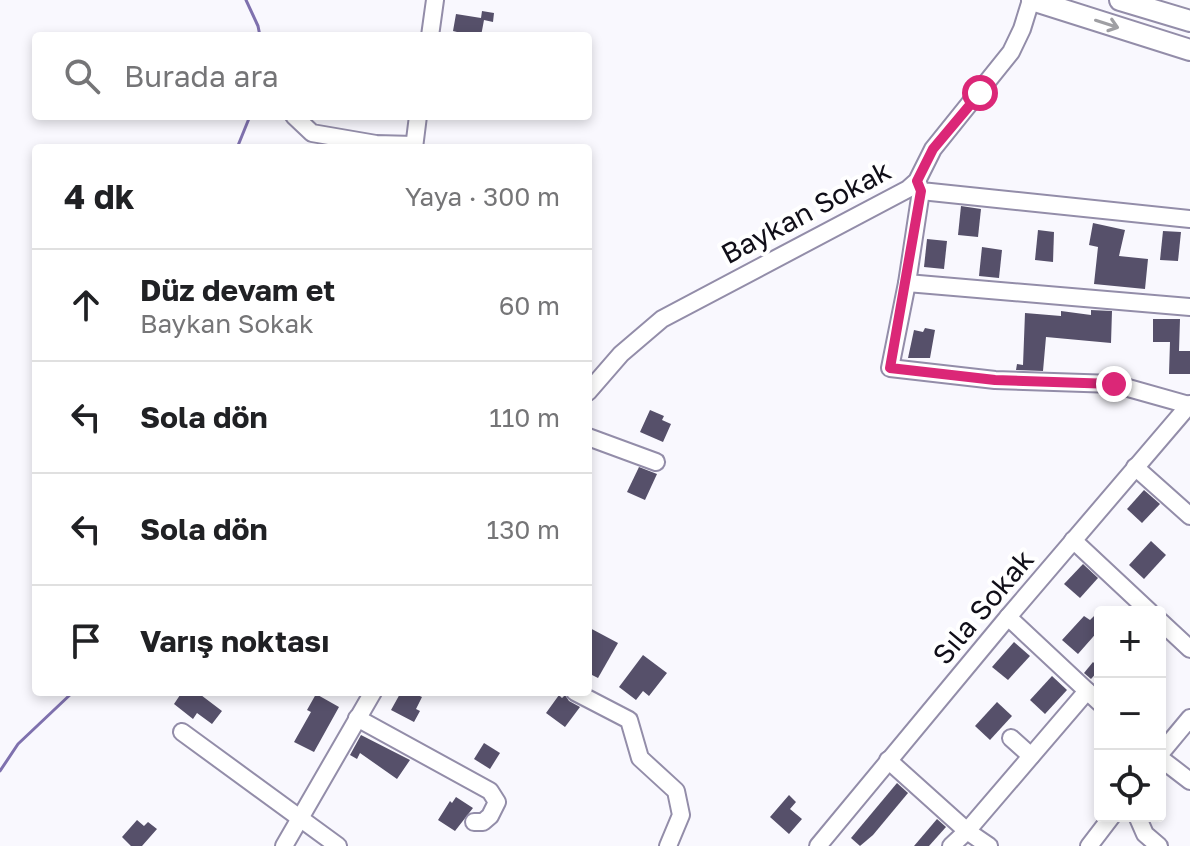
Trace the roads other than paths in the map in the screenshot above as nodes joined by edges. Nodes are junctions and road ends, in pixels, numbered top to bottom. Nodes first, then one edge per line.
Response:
1 (435, 0) edge
2 (1032, 0) edge
3 (1120, 0) edge
4 (1190, 21) edge
5 (431, 32) edge
6 (1190, 50) edge
7 (298, 120) edge
8 (417, 120) edge
9 (376, 144) edge
10 (414, 144) edge
11 (919, 186) junction
12 (1190, 219) edge
13 (907, 283) junction
14 (1190, 307) edge
15 (592, 387) edge
16 (1190, 404) edge
17 (592, 438) edge
18 (656, 462) dead end
19 (1135, 467) junction
20 (1190, 516) edge
21 (1073, 540) junction
22 (1144, 606) edge
23 (1008, 617) junction
24 (1166, 627) edge
25 (1190, 649) edge
26 (1087, 691) junction
27 (371, 696) edge
28 (583, 696) edge
29 (1094, 697) edge
30 (357, 718) junction
31 (1190, 718) edge
32 (182, 732) dead end
33 (1011, 738) dead end
34 (1165, 750) edge
35 (1031, 756) junction
36 (888, 760) junction
37 (1166, 761) edge
38 (1190, 781) edge
39 (300, 819) junction
40 (474, 822) dead end
41 (1107, 822) edge
42 (1140, 822) edge
43 (967, 831) junction
44 (284, 846) edge
45 (338, 846) edge
46 (668, 846) edge
47 (818, 846) edge
48 (951, 846) edge
49 (989, 846) edge
50 (1089, 846) edge
51 (1159, 846) edge

1 - 5 street
2 -> 6 main road
2 - 11 street, Baykan Sokak
3 - 4 main road
7 - 9 street
8 - 10 street
11 - 12 street
11 - 13 street
11 - 15 street, Baykan Sokak
13 - 14 street
13 - 16 street
16 - 19 street, Sıla Sokak
17 - 18 street
19 - 20 street
19 - 21 street, Sıla Sokak
21 - 22 street
21 - 23 street, Sıla Sokak
23 - 26 street
23 - 36 street, Sıla Sokak
24 - 25 street
26 - 29 street
26 - 35 street
27 - 30 street
28 - 46 street
30 - 39 street
30 - 40 street
31 - 34 street
32 - 39 street
33 - 35 street
35 - 43 street
36 - 43 street
36 - 47 street, Sıla Sokak
37 - 38 street
39 - 44 street
39 - 45 street
41 - 50 street
42 - 51 street
43 - 48 street
43 - 49 street

